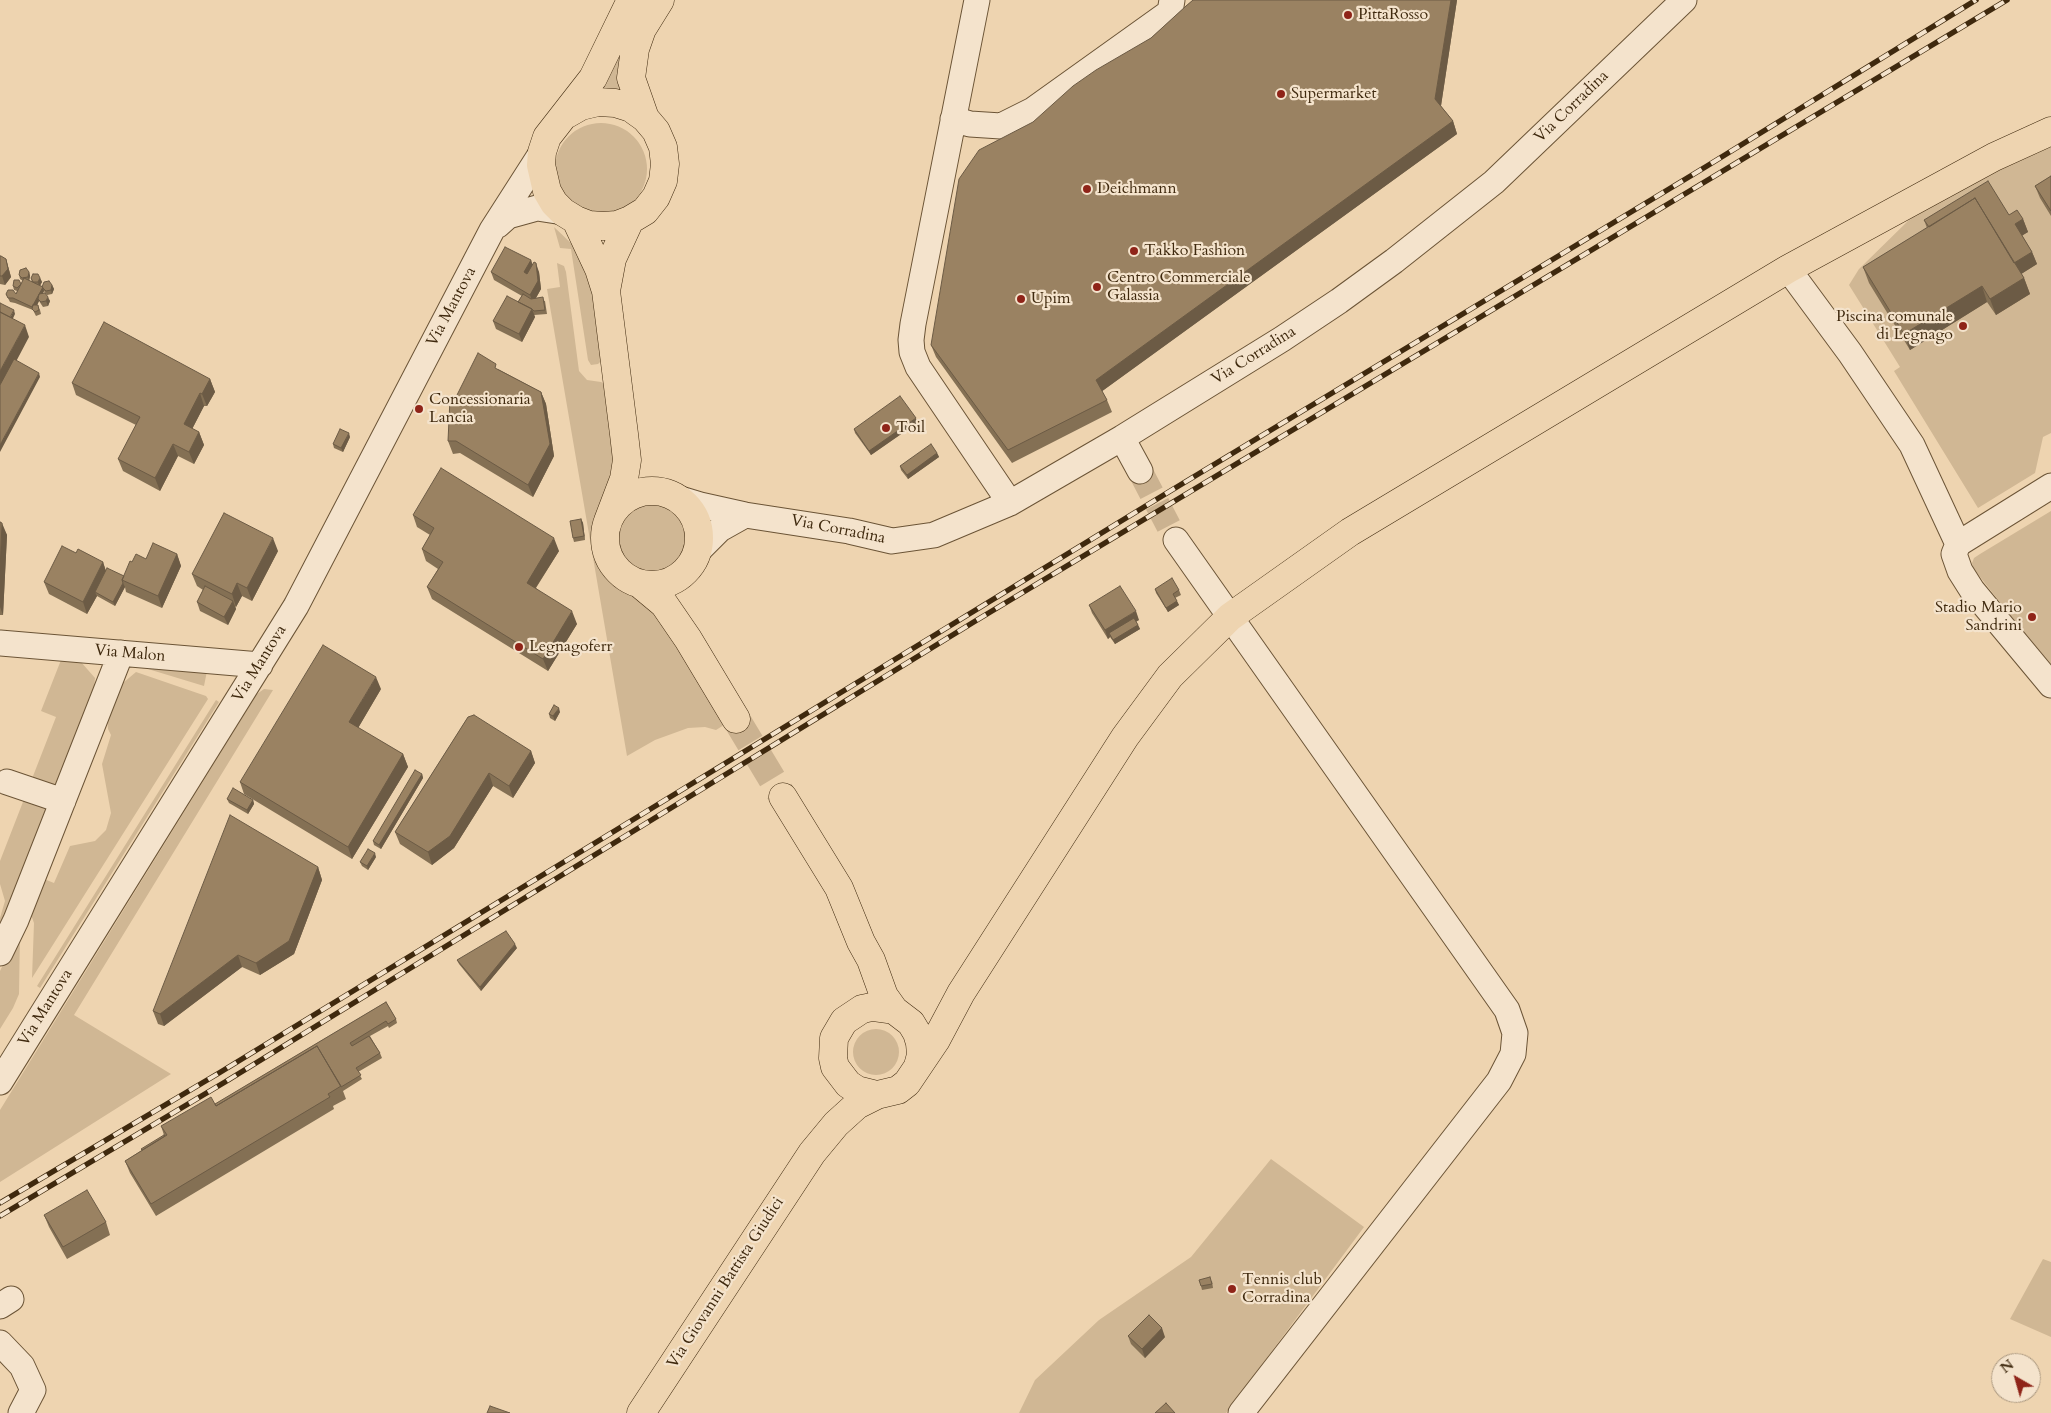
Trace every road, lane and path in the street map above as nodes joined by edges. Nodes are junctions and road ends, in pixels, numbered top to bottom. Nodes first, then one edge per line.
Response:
1 (631, 0) edge
2 (660, 0) edge
3 (977, 0) edge
4 (1172, 0) edge
5 (1684, 0) edge
6 (567, 114) junction
7 (645, 118) junction
8 (953, 119) junction
9 (2051, 131) edge
10 (542, 152) junction
11 (570, 216) junction
12 (630, 220) junction
13 (492, 230) junction
14 (1788, 269) junction
15 (606, 291) junction
16 (624, 434) junction
17 (1122, 438) junction
18 (1140, 471) tunnel mouth
19 (2051, 486) edge
20 (670, 495) junction
21 (1010, 502) junction
22 (744, 515) junction
23 (608, 521) junction
24 (1176, 540) tunnel mouth
25 (1958, 544) junction
26 (691, 562) junction
27 (640, 584) junction
28 (1230, 617) junction
29 (688, 640) junction
30 (0, 644) edge
31 (121, 653) junction
32 (260, 665) junction
33 (2051, 685) edge
34 (736, 719) tunnel mouth
35 (7, 782) dead end
36 (783, 797) tunnel mouth
37 (63, 801) junction
38 (8, 917) edge
39 (861, 942) junction
40 (0, 953) edge
41 (961, 993) junction
42 (898, 1013) junction
43 (852, 1014) junction
44 (918, 1066) junction
45 (835, 1067) junction
46 (0, 1082) edge
47 (877, 1095) junction
48 (812, 1153) junction
49 (0, 1343) edge
50 (21, 1413) edge
51 (641, 1413) edge
52 (1241, 1413) edge

1 - 6 main road, Via Mantova
2 - 7 main road, Via Mantova
3 - 8 street
4 - 8 street
5 - 17 street, Via Corradina
6 - 7 main road, Via Mantova
6 - 10 main road, Via Mantova
7 - 12 main road, Via Mantova
8 - 21 street
9 - 14 main road, Via Giovanni Battista Giudici
10 - 11 main road, Via Mantova
10 - 13 street, Via Mantova
11 - 12 main road, Via Mantova
11 - 13 street, Via Mantova
11 - 15 main road
12 - 15 main road
13 - 32 street, Via Mantova
14 - 25 street
14 - 28 main road, Via Giovanni Battista Giudici
15 - 16 main road
16 - 20 main road
16 - 23 main road
17 - 18 street
17 - 21 street, Via Corradina
19 - 25 street
20 - 22 street, Via Corradina
20 - 23 main road
20 - 26 main road
21 - 22 street, Via Corradina
22 - 26 street
23 - 27 main road
24 - 28 street
25 - 33 street
26 - 27 main road
26 - 29 main road
27 - 29 main road
28 - 41 main road, Via Giovanni Battista Giudici
28 - 52 street
29 - 34 main road
30 - 31 street, Via Malon
31 - 32 street, Via Malon
31 - 37 street
32 - 46 street, Via Mantova
35 - 37 street
36 - 39 main road, Via Giovanni Battista Giudici
37 - 38 street
38 - 40 street
39 - 42 main road, Via Giovanni Battista Giudici
39 - 43 main road, Via Giovanni Battista Giudici
41 - 42 main road
41 - 44 main road, Via Giovanni Battista Giudici
42 - 43 main road
42 - 44 main road, Via Giovanni Battista Giudici
43 - 45 main road, Via Giovanni Battista Giudici
44 - 47 main road, Via Giovanni Battista Giudici
45 - 47 main road
45 - 48 main road, Via Giovanni Battista Giudici
47 - 48 main road, Via Giovanni Battista Giudici
48 - 51 main road, Via Giovanni Battista Giudici
49 - 50 street

